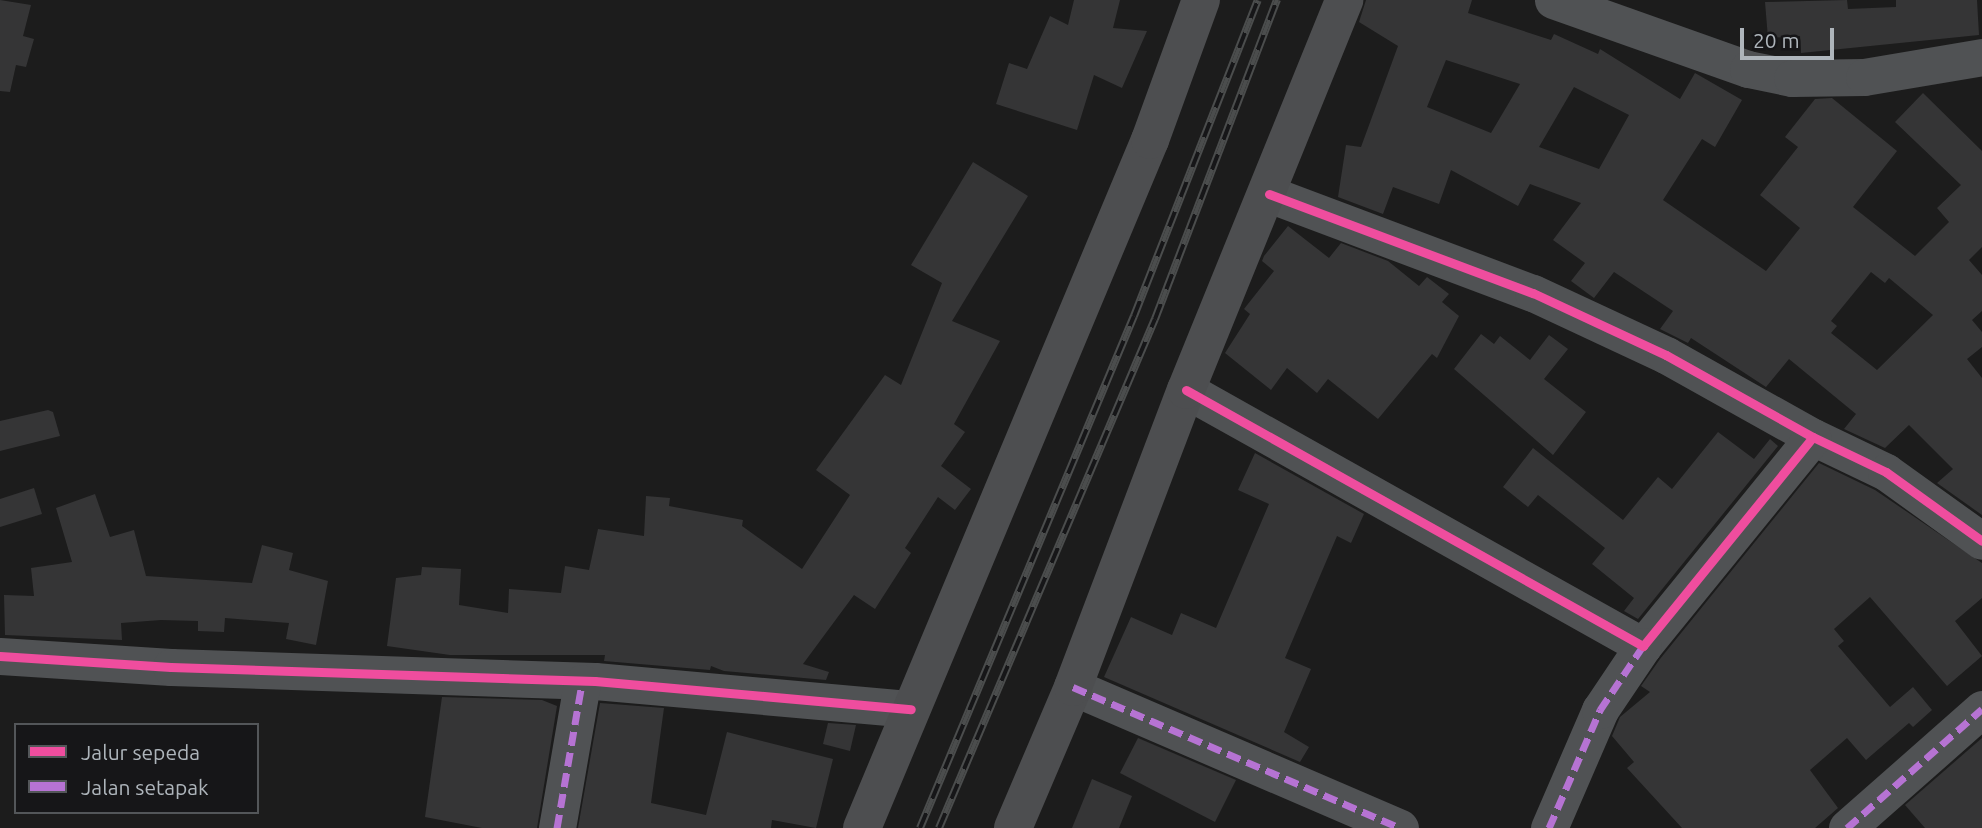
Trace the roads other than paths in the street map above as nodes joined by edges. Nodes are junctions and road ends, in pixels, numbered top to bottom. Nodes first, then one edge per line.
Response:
1 (1201, 0) edge
2 (1344, 0) edge
3 (1553, 0) edge
4 (1982, 57) edge
5 (1269, 194) junction
6 (1186, 390) junction
7 (1813, 437) junction
8 (1982, 541) edge
9 (1643, 646) junction
10 (0, 656) edge
11 (582, 683) junction
12 (1073, 687) junction
13 (911, 709) junction
14 (1982, 709) edge
15 (557, 828) edge
16 (862, 828) edge
17 (1013, 828) edge
18 (1400, 828) edge
19 (1549, 828) edge
20 (1847, 828) edge

1 - 13 main road
2 - 5 main road
3 - 4 street
5 - 6 main road
5 - 7 street
6 - 9 street
6 - 12 main road
7 - 8 street
7 - 9 street
9 - 19 street
10 - 11 street
11 - 13 street
11 - 15 street
12 - 17 main road
12 - 18 street
13 - 16 main road
14 - 20 street

